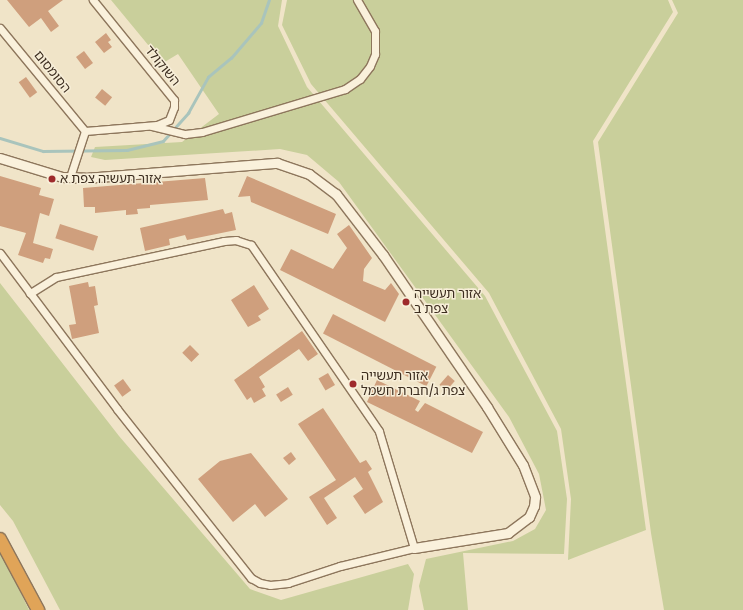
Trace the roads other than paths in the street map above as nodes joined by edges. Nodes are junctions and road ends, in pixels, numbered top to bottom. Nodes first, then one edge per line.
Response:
1 (93, 0) edge
2 (357, 0) edge
3 (0, 28) edge
4 (152, 126) junction
5 (84, 131) junction
6 (0, 158) edge
7 (70, 177) junction
8 (0, 253) edge
9 (30, 293) junction
10 (0, 539) edge
11 (414, 548) junction
12 (38, 610) edge

1 - 4 street, השוקולד
2 - 4 street
3 - 5 street, הסומסום
4 - 5 street, השוקולד
5 - 7 street
6 - 7 street
7 - 11 street
8 - 9 street
9 - 11 street
9 - 11 street
10 - 12 highway

